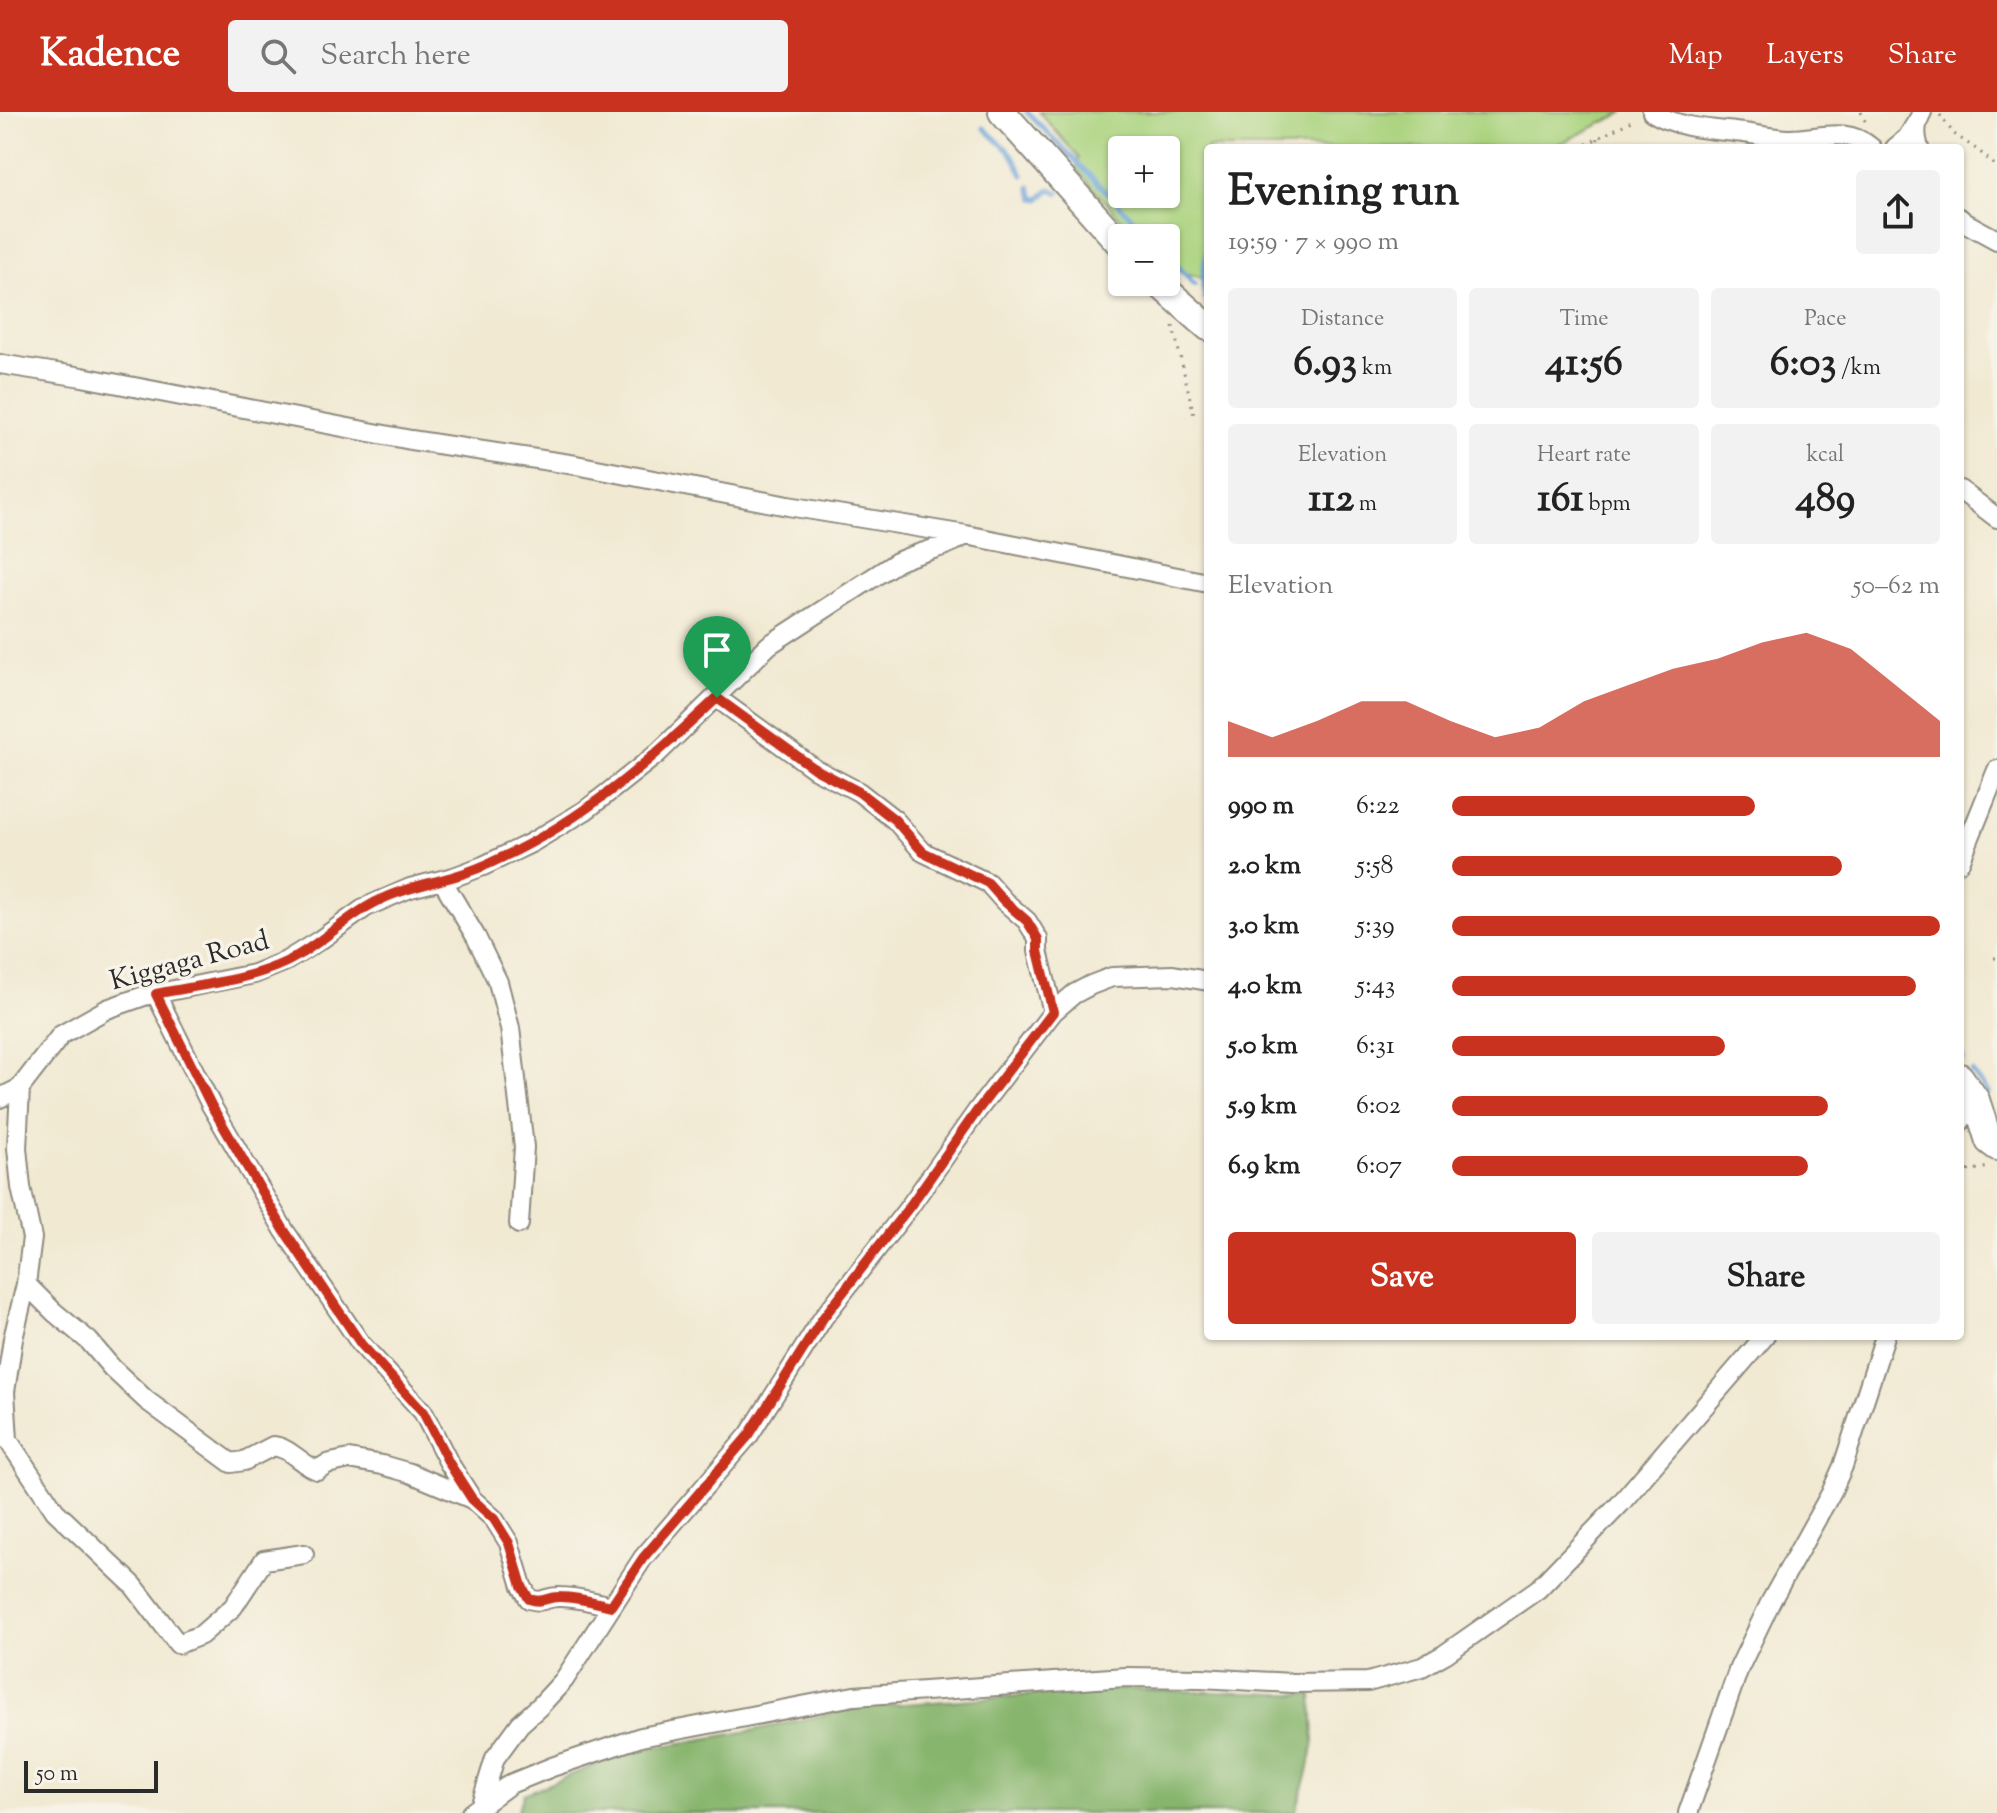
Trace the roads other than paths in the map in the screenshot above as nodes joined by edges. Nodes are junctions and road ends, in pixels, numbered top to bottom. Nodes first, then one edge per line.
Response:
1 (1002, 112) edge
2 (1653, 112) edge
3 (1920, 116) edge
4 (1865, 144) edge
5 (1900, 144) edge
6 (1918, 144) edge
7 (1964, 222) edge
8 (1108, 230) edge
9 (1997, 240) edge
10 (1173, 296) edge
11 (1204, 323) edge
12 (0, 364) edge
13 (1964, 493) edge
14 (1997, 518) edge
15 (966, 535) junction
16 (1204, 582) edge
17 (717, 698) junction
18 (1997, 770) edge
19 (1964, 852) edge
20 (442, 880) junction
21 (1204, 980) edge
22 (156, 994) junction
23 (1053, 1012) junction
24 (1964, 1083) edge
25 (20, 1088) junction
26 (0, 1098) edge
27 (1976, 1100) junction
28 (1964, 1116) edge
29 (1995, 1149) edge
30 (519, 1224) dead end
31 (26, 1284) junction
32 (1762, 1340) edge
33 (1884, 1340) edge
34 (4, 1447) edge
35 (472, 1499) junction
36 (304, 1554) dead end
37 (611, 1606) junction
38 (476, 1809) edge
39 (1688, 1813) edge

1 - 8 main road
2 - 4 street
3 - 5 street
3 - 6 street
7 - 9 street
10 - 11 main road
12 - 15 street
13 - 14 street
15 - 16 street
15 - 17 street, Kiggaga Road
17 - 20 street, Kiggaga Road
17 - 23 street
18 - 19 street
20 - 22 street, Kiggaga Road
20 - 30 street
21 - 23 street
22 - 25 street, Kiggaga Road
22 - 35 street
23 - 37 street
24 - 27 main road
25 - 26 street, Kiggaga Road
25 - 31 street
27 - 28 street
27 - 29 main road
31 - 34 street
31 - 35 street
32 - 38 street
33 - 39 street
34 - 36 street
35 - 37 street
37 - 38 street

